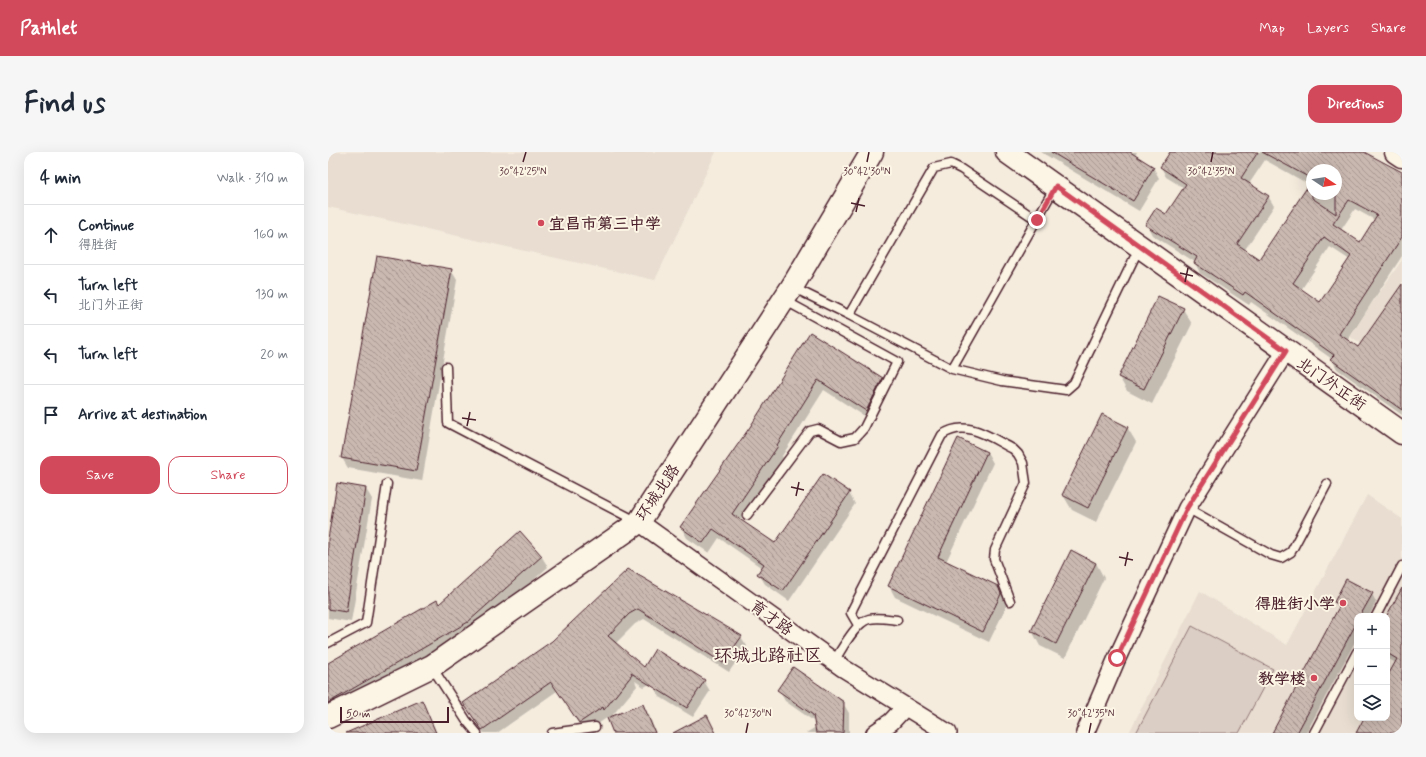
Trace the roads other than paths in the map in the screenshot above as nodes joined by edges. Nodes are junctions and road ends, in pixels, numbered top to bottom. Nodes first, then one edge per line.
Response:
1 (872, 152) edge
2 (1007, 152) edge
3 (1396, 152) edge
4 (1402, 156) edge
5 (1056, 186) junction
6 (1037, 220) junction
7 (1140, 247) junction
8 (787, 293) junction
9 (849, 315) junction
10 (1286, 351) junction
11 (446, 367) dead end
12 (952, 369) junction
13 (1402, 433) edge
14 (387, 484) dead end
15 (1327, 484) dead end
16 (1187, 508) junction
17 (747, 515) dead end
18 (639, 522) junction
19 (1402, 566) edge
20 (1010, 601) dead end
21 (1378, 613) edge
22 (897, 620) dead end
23 (858, 625) junction
24 (328, 643) edge
25 (1354, 658) edge
26 (834, 661) junction
27 (432, 666) junction
28 (905, 707) junction
29 (328, 717) edge
30 (594, 727) dead end
31 (477, 733) edge
32 (552, 733) edge
33 (875, 733) edge
34 (948, 733) edge
35 (1085, 733) edge
36 (1314, 733) edge

1 - 8 main road, 环城北路
2 - 5 main road, 北门外正街
3 - 4 main road
5 - 6 lane
5 - 7 main road, 北门外正街
6 - 9 lane
6 - 12 lane
7 - 10 main road, 北门外正街
7 - 12 lane
8 - 9 lane
8 - 17 lane
8 - 18 main road, 环城北路
9 - 12 lane
10 - 13 main road, 北门外正街
10 - 16 street
11 - 18 lane
14 - 24 lane
15 - 16 lane
16 - 35 street
18 - 26 street, 育才路
18 - 27 main road, 环城北路
19 - 21 lane
20 - 23 lane
22 - 23 lane
23 - 26 lane
25 - 36 lane
26 - 28 street, 育才路
27 - 29 main road, 环城北路
27 - 31 lane
28 - 33 street
28 - 34 street, 育才路
30 - 32 lane

